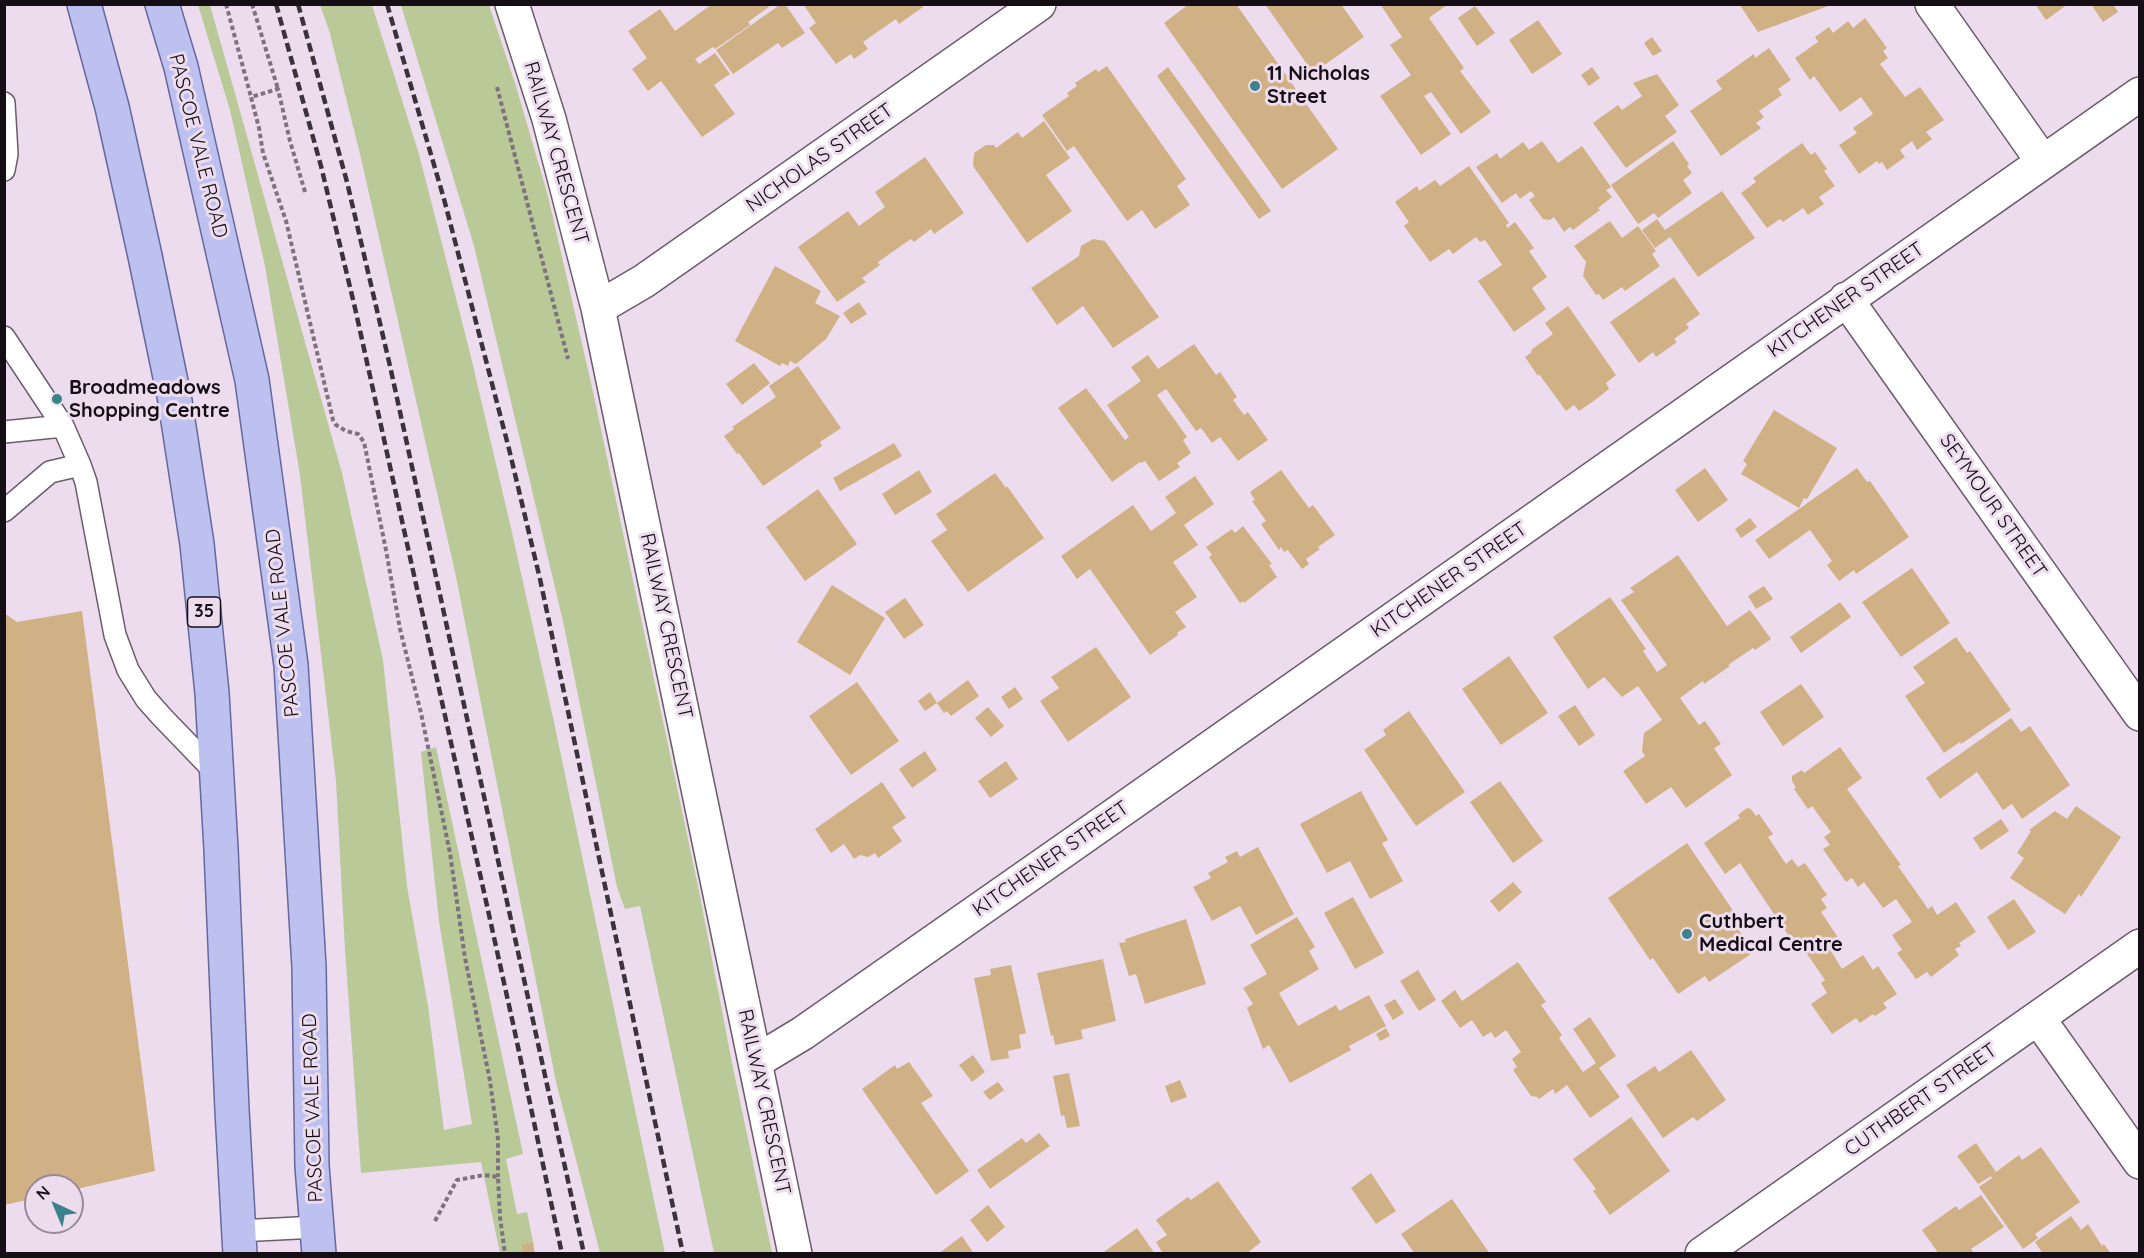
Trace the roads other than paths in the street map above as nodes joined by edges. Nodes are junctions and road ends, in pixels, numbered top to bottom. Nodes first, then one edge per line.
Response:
1 (84, 4) edge
2 (162, 4) edge
3 (512, 4) edge
4 (1039, 4) edge
5 (1932, 4) edge
6 (2139, 93) edge
7 (4, 103) edge
8 (2043, 162) junction
9 (4, 170) edge
10 (1846, 299) junction
11 (598, 308) junction
12 (4, 337) edge
13 (63, 426) junction
14 (4, 432) edge
15 (80, 465) junction
16 (4, 511) edge
17 (2139, 714) edge
18 (216, 772) junction
19 (2139, 946) edge
20 (2038, 1018) junction
21 (755, 1062) junction
22 (2139, 1162) edge
23 (318, 1240) edge
24 (239, 1242) edge
25 (795, 1254) edge
26 (1702, 1254) edge

1 - 18 main road, 35
2 - 23 main road, PASCOE VALE ROAD
3 - 11 street, RAILWAY CRESCENT
4 - 11 street, NICHOLAS STREET
5 - 8 street
6 - 8 street, KITCHENER STREET
7 - 9 lane
8 - 10 street, KITCHENER STREET
10 - 17 street, SEYMOUR STREET
10 - 21 street, KITCHENER STREET
11 - 21 street, RAILWAY CRESCENT
12 - 13 lane
13 - 14 lane
13 - 15 lane
15 - 16 lane
15 - 18 lane
18 - 24 main road, 35
19 - 20 street, CUTHBERT STREET
20 - 22 street
20 - 26 street, CUTHBERT STREET
21 - 25 street, RAILWAY CRESCENT
23 - 24 lane

